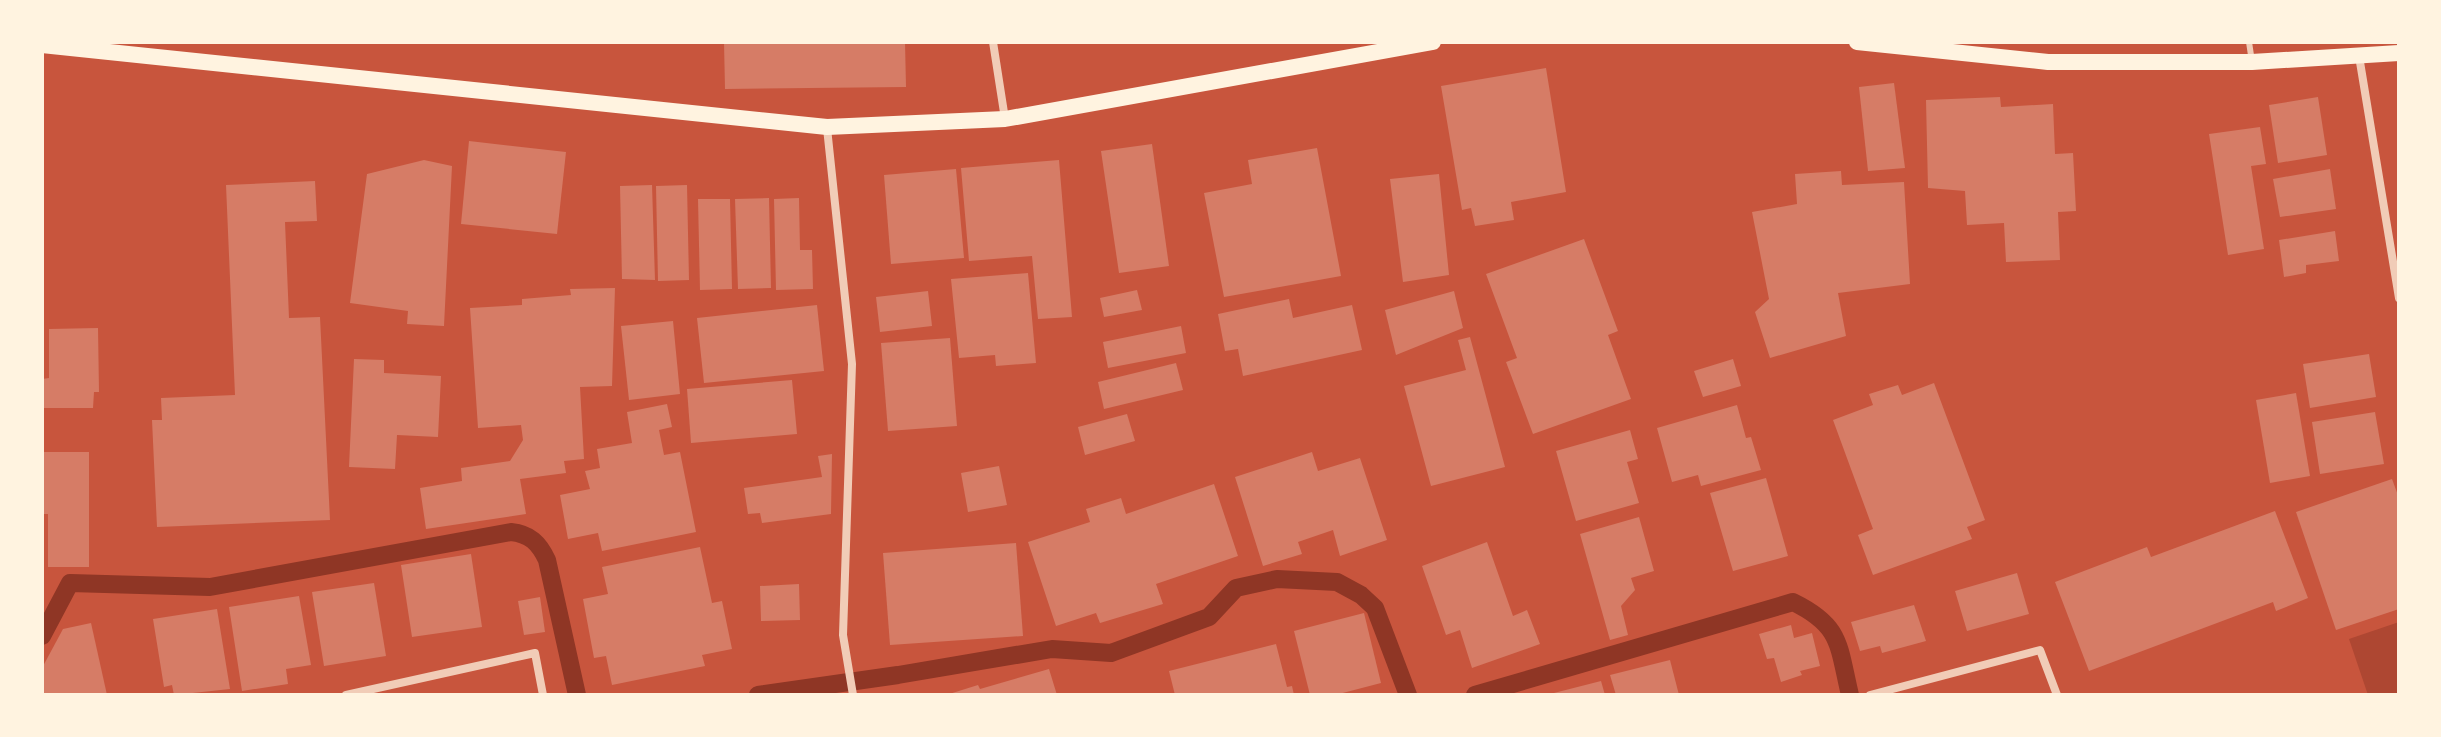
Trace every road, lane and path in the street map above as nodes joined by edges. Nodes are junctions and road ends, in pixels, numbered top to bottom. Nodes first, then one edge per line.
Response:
1 (993, 42) edge
2 (1433, 42) edge
3 (1857, 42) edge
4 (2249, 42) edge
5 (42, 45) edge
6 (2399, 53) edge
7 (2359, 56) junction
8 (2252, 62) junction
9 (1005, 119) junction
10 (827, 127) junction
11 (2399, 298) edge
12 (346, 695) edge
13 (543, 695) edge
14 (853, 695) edge
15 (1870, 695) edge
16 (2057, 695) edge

1 - 9 street
2 - 9 main road
3 - 8 main road
4 - 8 lane
5 - 10 main road
6 - 7 main road
7 - 8 main road
7 - 11 street
9 - 10 main road
10 - 14 street
12 - 13 street
15 - 16 street

